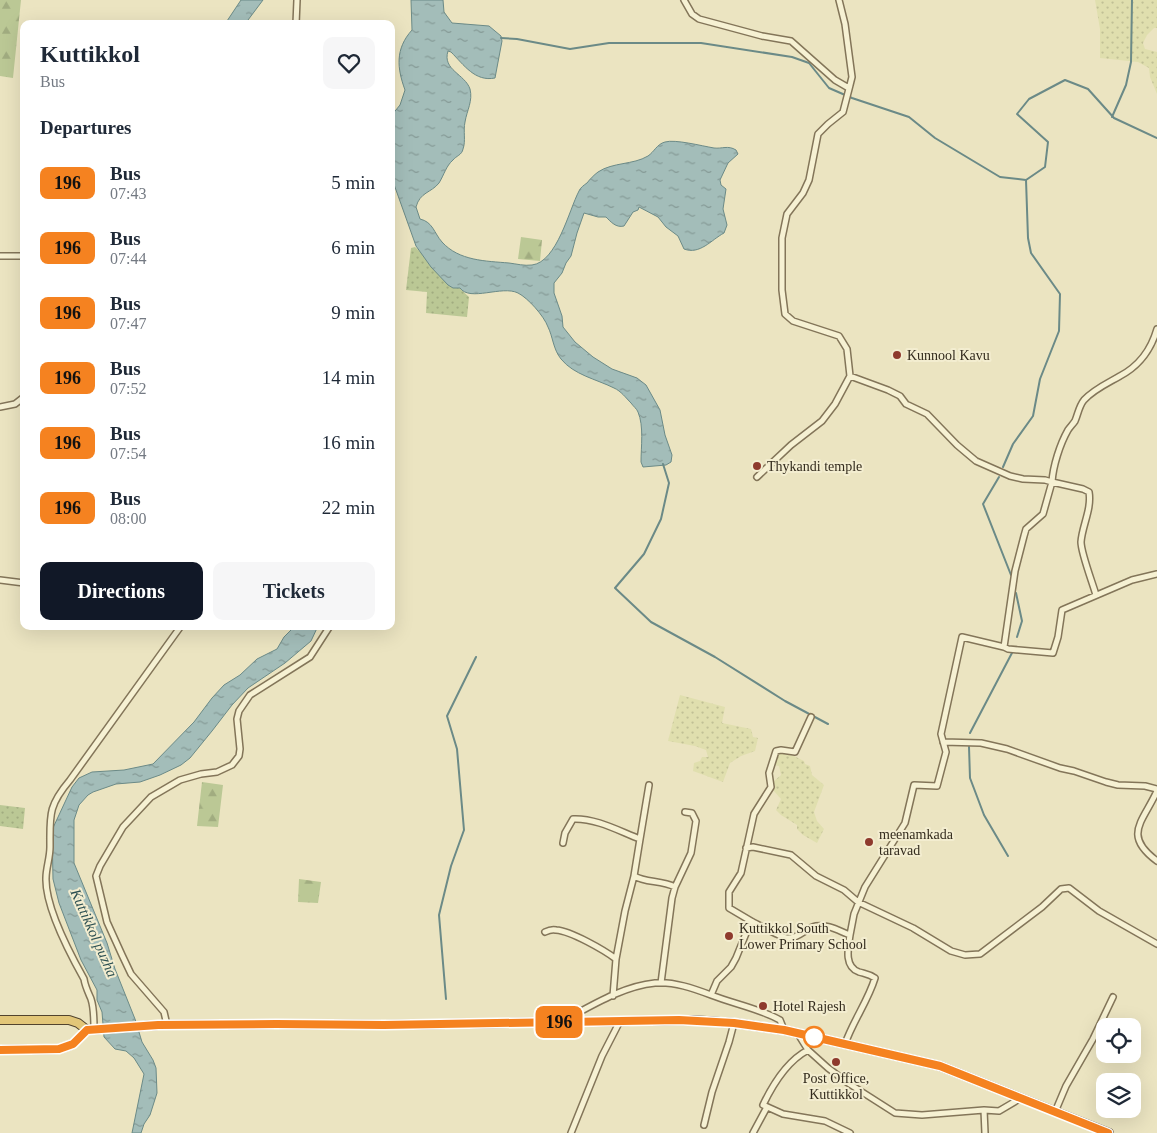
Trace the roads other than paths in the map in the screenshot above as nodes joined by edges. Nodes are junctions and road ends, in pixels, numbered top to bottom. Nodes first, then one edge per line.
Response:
1 (297, 0) edge
2 (684, 0) edge
3 (839, 0) edge
4 (296, 20) edge
5 (849, 87) junction
6 (0, 256) edge
7 (20, 256) edge
8 (1157, 329) edge
9 (850, 376) junction
10 (20, 400) edge
11 (0, 407) edge
12 (757, 477) dead end
13 (1052, 482) junction
14 (1157, 574) edge
15 (0, 580) edge
16 (20, 582) edge
17 (1096, 596) junction
18 (178, 630) edge
19 (327, 630) edge
20 (1004, 647) junction
21 (812, 717) dead end
22 (943, 742) junction
23 (649, 785) dead end
24 (1157, 790) edge
25 (684, 812) dead end
26 (640, 839) junction
27 (564, 842) dead end
28 (746, 848) junction
29 (1157, 861) edge
30 (634, 876) junction
31 (675, 888) junction
32 (858, 902) junction
33 (751, 921) junction
34 (545, 932) dead end
35 (850, 935) junction
36 (1157, 944) edge
37 (616, 959) junction
38 (660, 983) junction
39 (711, 995) junction
40 (613, 996) junction
41 (1113, 997) dead end
42 (0, 1020) edge
43 (620, 1020) junction
44 (563, 1022) junction
45 (734, 1023) junction
46 (163, 1025) junction
47 (93, 1029) junction
48 (784, 1030) junction
49 (798, 1034) junction
50 (845, 1044) junction
51 (0, 1050) edge
52 (808, 1050) junction
53 (1021, 1098) junction
54 (767, 1107) junction
55 (984, 1110) junction
56 (1055, 1112) junction
57 (704, 1125) dead end
58 (1088, 1125) junction
59 (572, 1133) edge
60 (753, 1133) edge
61 (850, 1133) edge
62 (985, 1133) edge
63 (1086, 1133) edge
64 (1108, 1133) edge

1 - 4 street
2 - 5 street
3 - 5 street
5 - 9 street
6 - 7 street
8 - 13 street
9 - 12 street
9 - 13 street
10 - 11 street
13 - 17 street
13 - 20 street
14 - 17 street
15 - 16 street
17 - 20 street
18 - 47 street
19 - 46 street
20 - 22 street
21 - 28 street
22 - 24 street
22 - 32 street
23 - 26 street
24 - 29 street
25 - 31 street
26 - 27 street
26 - 30 street
28 - 32 street
28 - 33 street
30 - 31 street
30 - 37 street
31 - 38 street
32 - 35 street
32 - 36 street
33 - 35 street
33 - 39 street
34 - 37 street
35 - 50 street
37 - 40 street
38 - 39 street
38 - 40 street
39 - 48 street
40 - 44 street
41 - 56 street
42 - 47 highway
43 - 44 highway
43 - 45 highway
43 - 59 street
44 - 46 highway
45 - 48 highway
45 - 57 street
46 - 47 highway
47 - 51 highway
48 - 49 highway
49 - 50 highway
49 - 52 street
50 - 53 highway
52 - 54 street
52 - 55 street
53 - 55 street
53 - 56 highway
54 - 60 street
54 - 61 street
55 - 62 street
56 - 58 highway
58 - 63 street
58 - 64 highway

